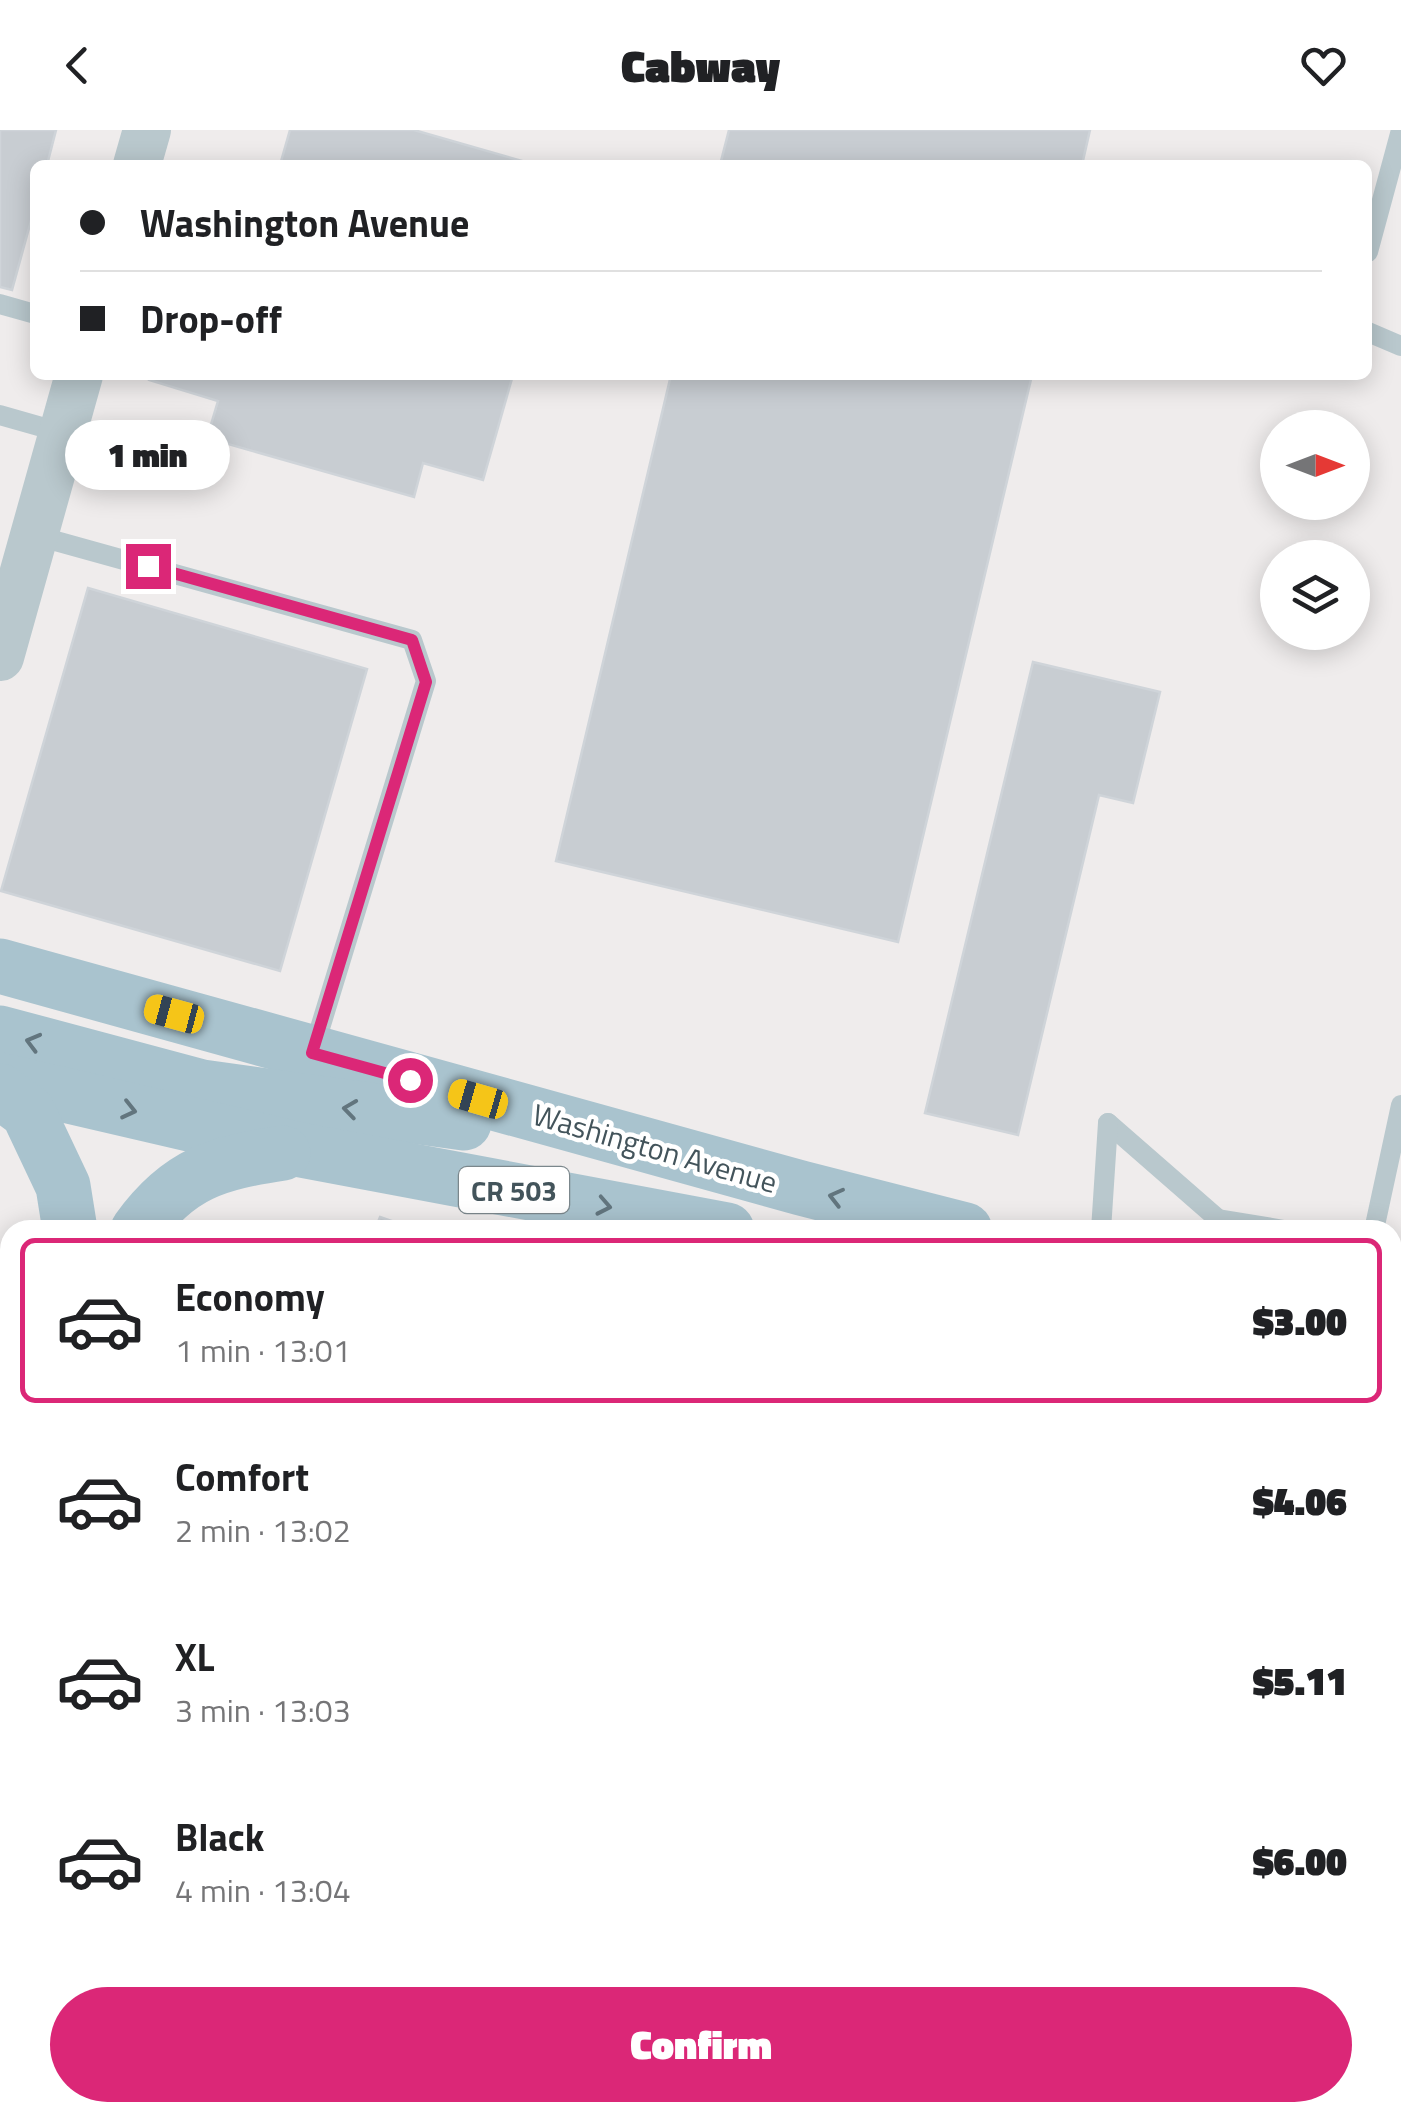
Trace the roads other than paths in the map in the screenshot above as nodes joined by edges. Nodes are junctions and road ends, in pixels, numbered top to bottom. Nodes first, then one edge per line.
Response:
1 (147, 130) edge
2 (1400, 130) edge
3 (139, 160) edge
4 (1372, 237) edge
5 (0, 304) edge
6 (30, 313) edge
7 (1372, 334) edge
8 (1401, 346) edge
9 (78, 380) edge
10 (0, 415) edge
11 (63, 433) junction
12 (34, 535) junction
13 (0, 657) edge
14 (0, 966) edge
15 (0, 1033) edge
16 (312, 1053) junction
17 (0, 1080) edge
18 (0, 1090) edge
19 (1401, 1105) edge
20 (621, 1138) junction
21 (301, 1150) junction
22 (69, 1220) edge
23 (145, 1220) edge
24 (674, 1220) edge
25 (927, 1220) edge
26 (1102, 1220) edge
27 (1213, 1220) edge
28 (1376, 1220) edge

1 - 3 street
2 - 4 lane
5 - 6 lane
7 - 8 lane
9 - 11 street
10 - 11 lane
11 - 12 street
12 - 13 street
12 - 16 lane
14 - 16 main road, Washington Avenue / CR 503
20 -> 15 main road
16 - 20 main road, Washington Avenue / CR 503
17 -> 21 main road, Washington Avenue / CR 503
18 - 22 main road
19 - 28 lane
25 -> 20 main road, Washington Avenue / CR 503
21 - 23 main road
21 -> 24 main road, Washington Avenue / CR 503
26 - 27 lane

